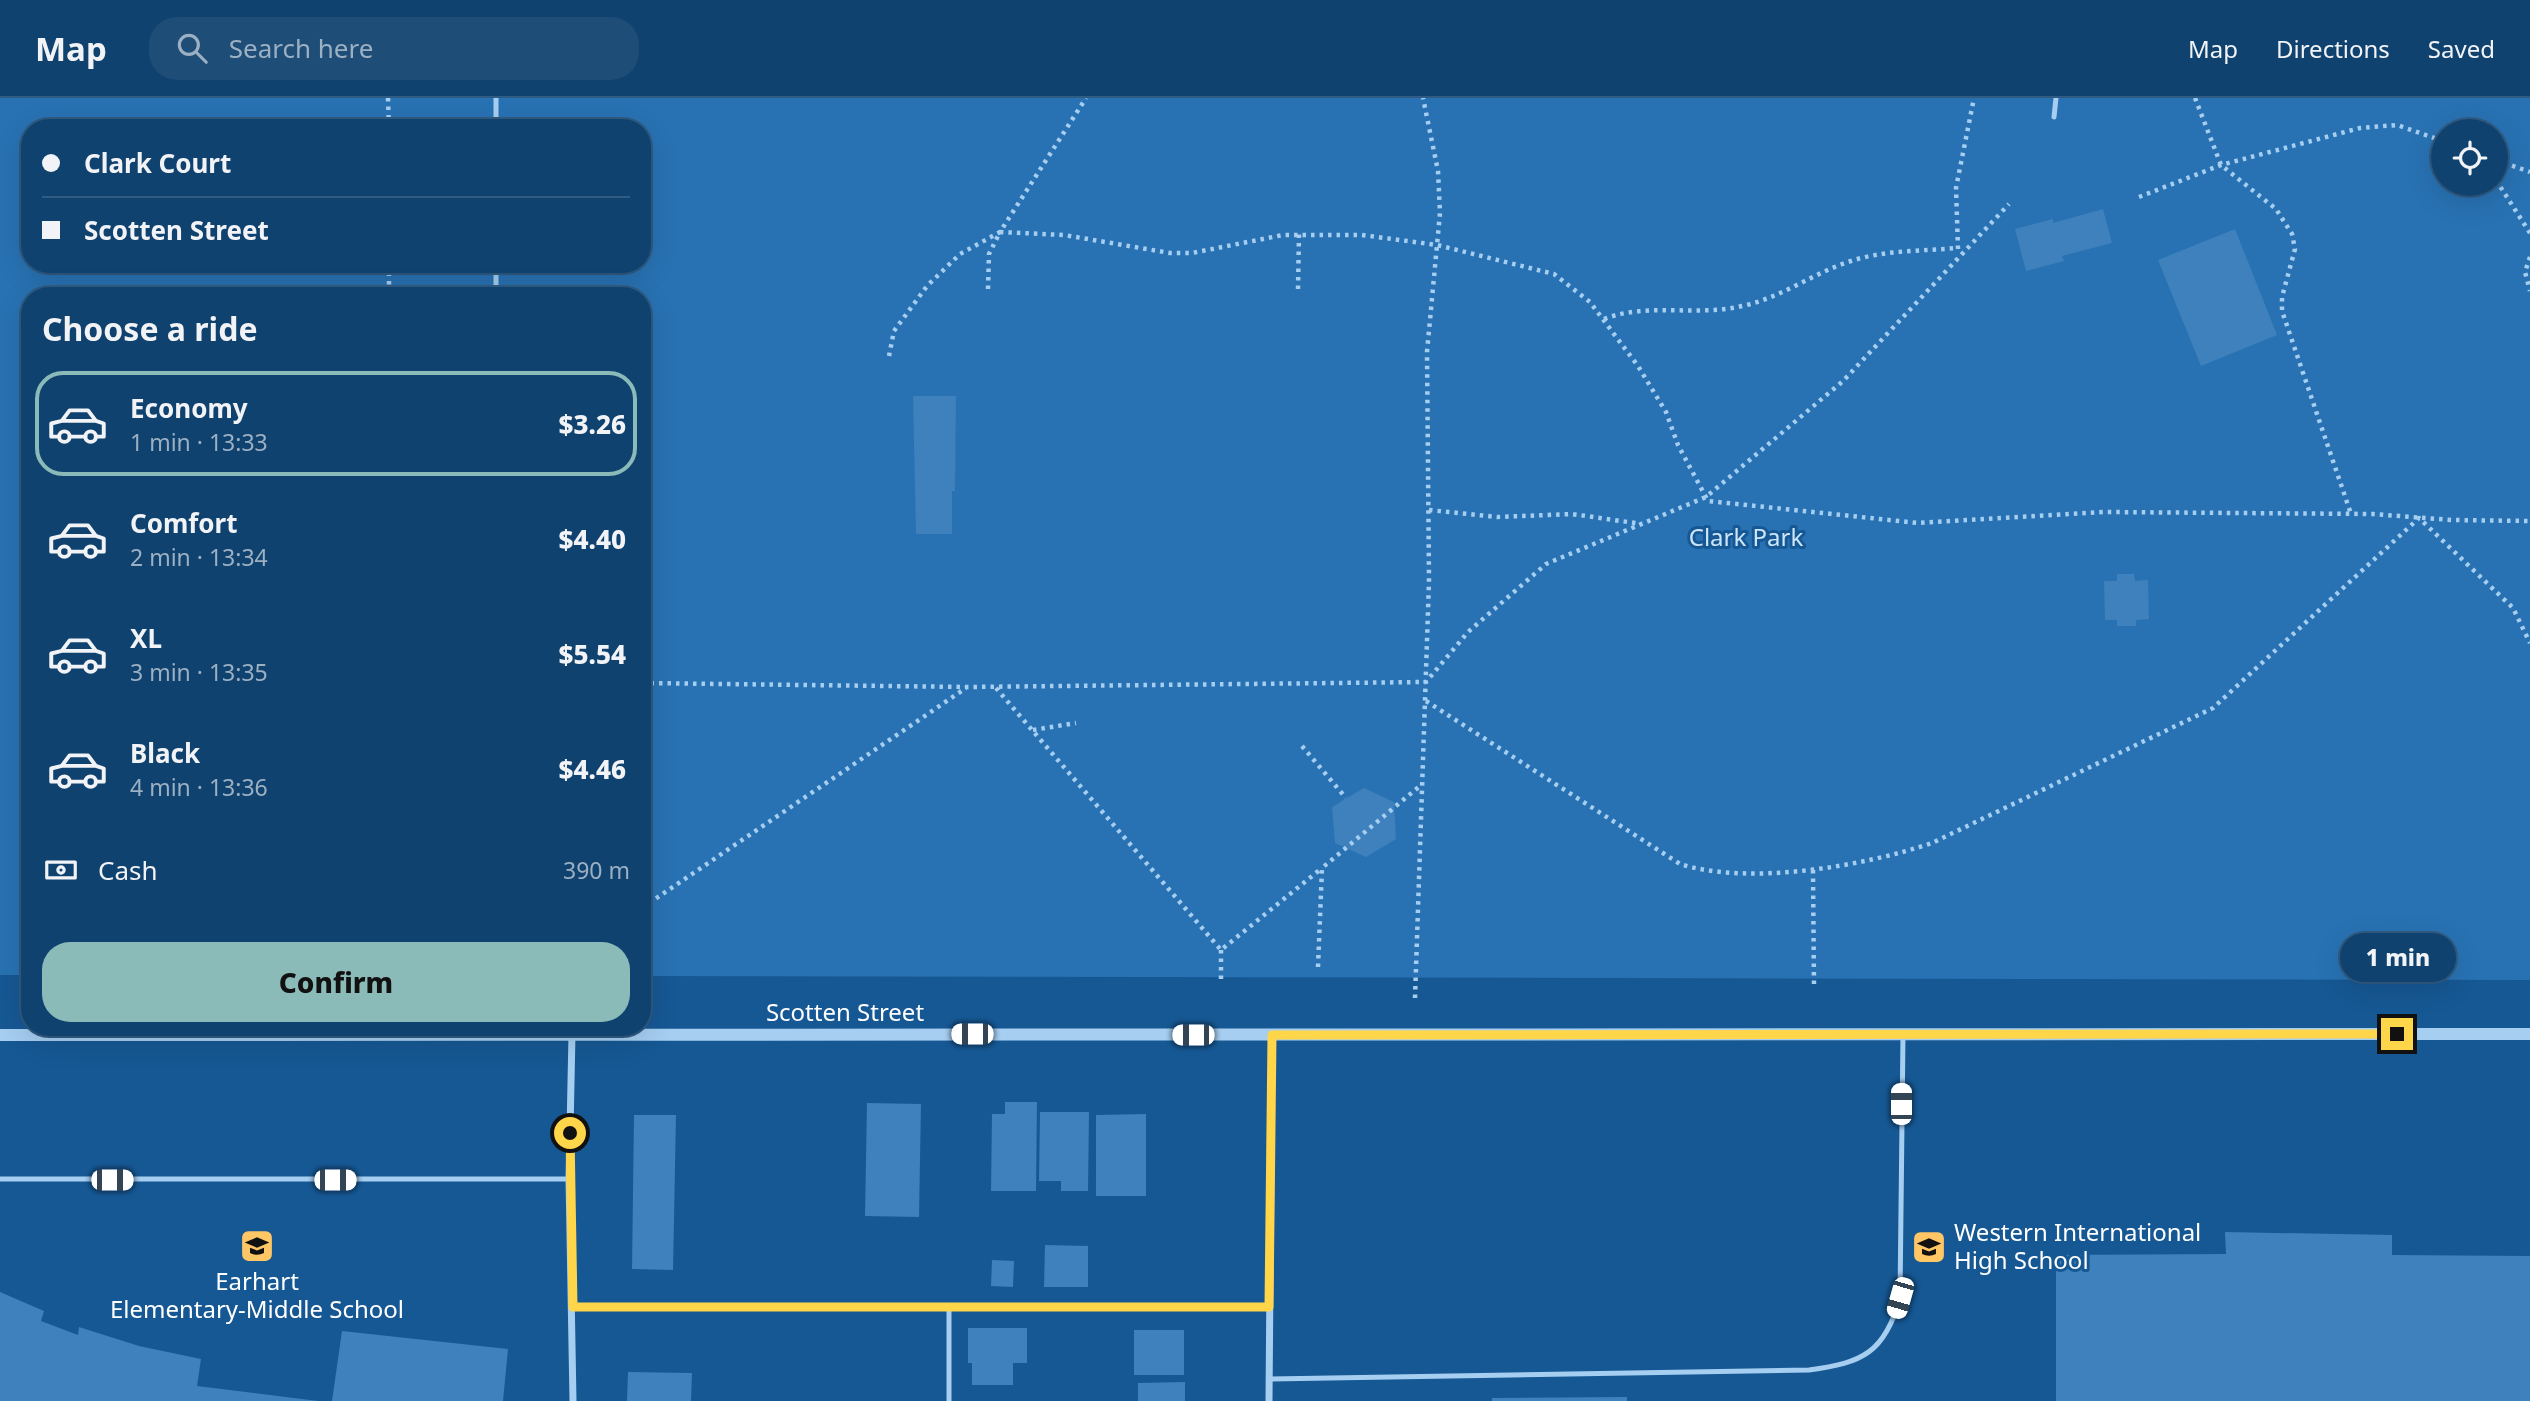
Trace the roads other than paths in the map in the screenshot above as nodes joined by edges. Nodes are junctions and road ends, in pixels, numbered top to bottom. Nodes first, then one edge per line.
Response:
1 (496, 98) edge
2 (2056, 98) edge
3 (2054, 117) dead end
4 (496, 119) edge
5 (651, 1034) edge
6 (2530, 1034) edge
7 (0, 1035) edge
8 (21, 1035) edge
9 (1272, 1035) junction
10 (1903, 1035) junction
11 (572, 1036) edge
12 (569, 1179) junction
13 (0, 1180) edge
14 (573, 1307) junction
15 (949, 1307) junction
16 (1269, 1307) junction
17 (1269, 1379) junction
18 (573, 1401) edge
19 (949, 1401) edge
20 (1269, 1401) edge

1 - 4 lane
2 - 3 lane
5 - 9 street, Scotten Street
6 - 10 street, Scotten Street
7 - 8 street, Scotten Street
9 - 10 street, Scotten Street
9 - 16 street
10 - 17 lane
11 - 12 street
12 - 13 lane
12 - 14 street
14 - 15 lane
14 - 18 street
15 - 16 lane
15 - 19 lane
16 - 17 street
17 - 20 street

